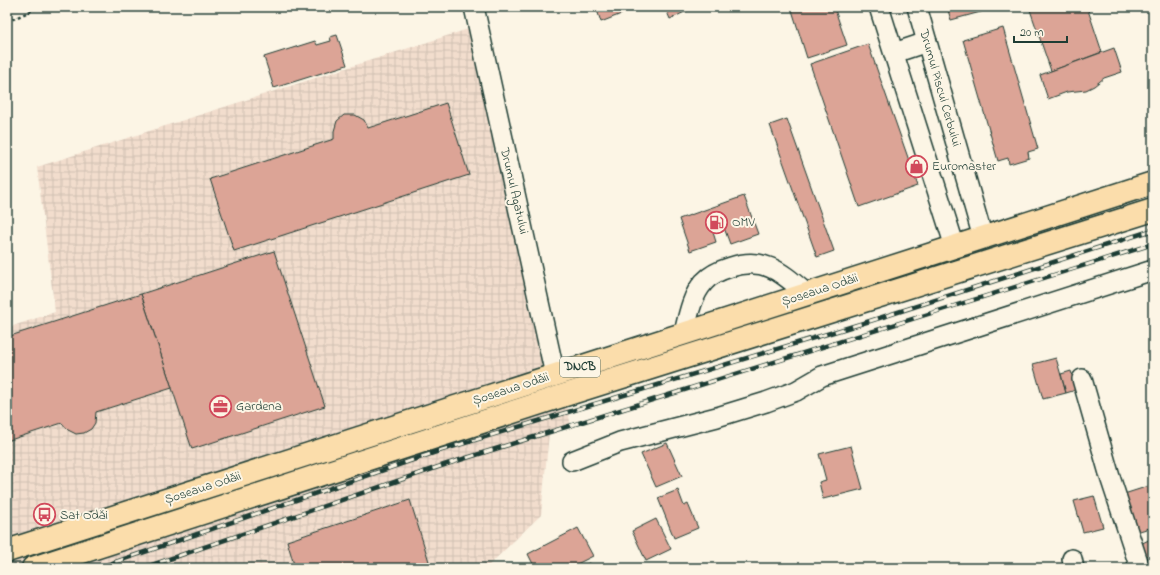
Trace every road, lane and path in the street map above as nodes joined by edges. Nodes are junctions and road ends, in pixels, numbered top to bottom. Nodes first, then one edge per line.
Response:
1 (39, 7) edge
2 (474, 7) edge
3 (880, 7) edge
4 (917, 7) edge
5 (7, 22) edge
6 (927, 42) junction
7 (894, 52) junction
8 (1153, 183) edge
9 (1153, 210) edge
10 (983, 238) junction
11 (955, 247) junction
12 (1153, 270) edge
13 (807, 294) junction
14 (684, 333) junction
15 (555, 375) junction
16 (1082, 379) dead end
17 (572, 461) dead end
18 (7, 551) edge
19 (33, 568) edge
20 (1140, 568) edge

1 - 5 path
2 - 15 street, Drumul Agatului
3 - 7 street
4 - 6 street, Drumul Piscul Cerbului
6 - 7 street
6 - 10 street, Drumul Piscul Cerbului
7 - 11 street
8 - 10 main road, Șoseaua Odăii / DNCB
9 - 19 main road, Șoseaua Odăii / DNCB
10 - 11 main road, Șoseaua Odăii / DNCB
11 - 13 main road, Șoseaua Odăii / DNCB
12 - 17 street
13 - 14 main road, Șoseaua Odăii / DNCB
13 - 14 street
14 - 15 main road, Șoseaua Odăii / DNCB
15 - 18 main road, Șoseaua Odăii / DNCB
16 - 20 street

